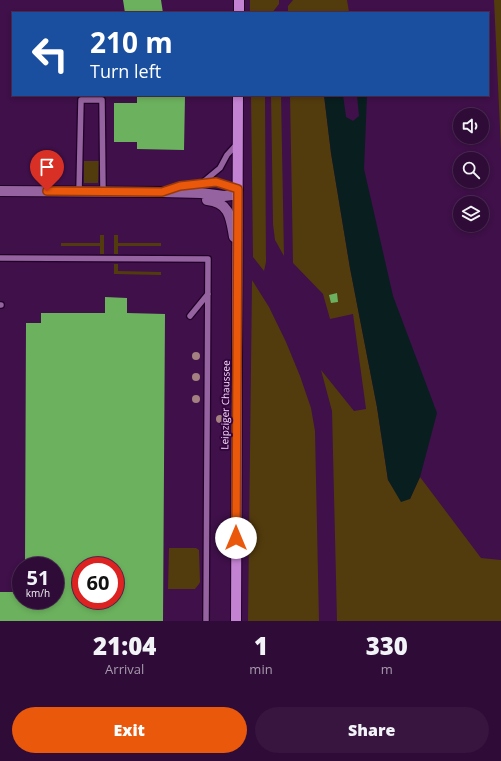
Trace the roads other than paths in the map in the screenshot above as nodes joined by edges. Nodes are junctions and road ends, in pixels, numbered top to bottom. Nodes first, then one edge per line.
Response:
1 (239, 0) edge
2 (239, 12) edge
3 (238, 96) edge
4 (238, 142) junction
5 (202, 183) junction
6 (238, 189) junction
7 (0, 191) edge
8 (79, 191) junction
9 (103, 191) junction
10 (162, 192) junction
11 (238, 257) junction
12 (0, 258) edge
13 (208, 294) junction
14 (190, 316) dead end
15 (206, 621) edge
16 (236, 621) edge

1 - 2 main road
3 - 4 main road, Leipziger Chaussee
4 - 5 lane
4 - 6 main road, Leipziger Chaussee
5 - 6 lane
5 - 10 lane
6 - 10 street
6 - 11 main road, Leipziger Chaussee
7 - 8 street
8 - 9 street
8 - 9 lane
9 - 10 street
10 - 11 street
11 - 16 main road, Leipziger Chaussee
12 - 13 lane
13 - 14 lane
13 - 15 lane

